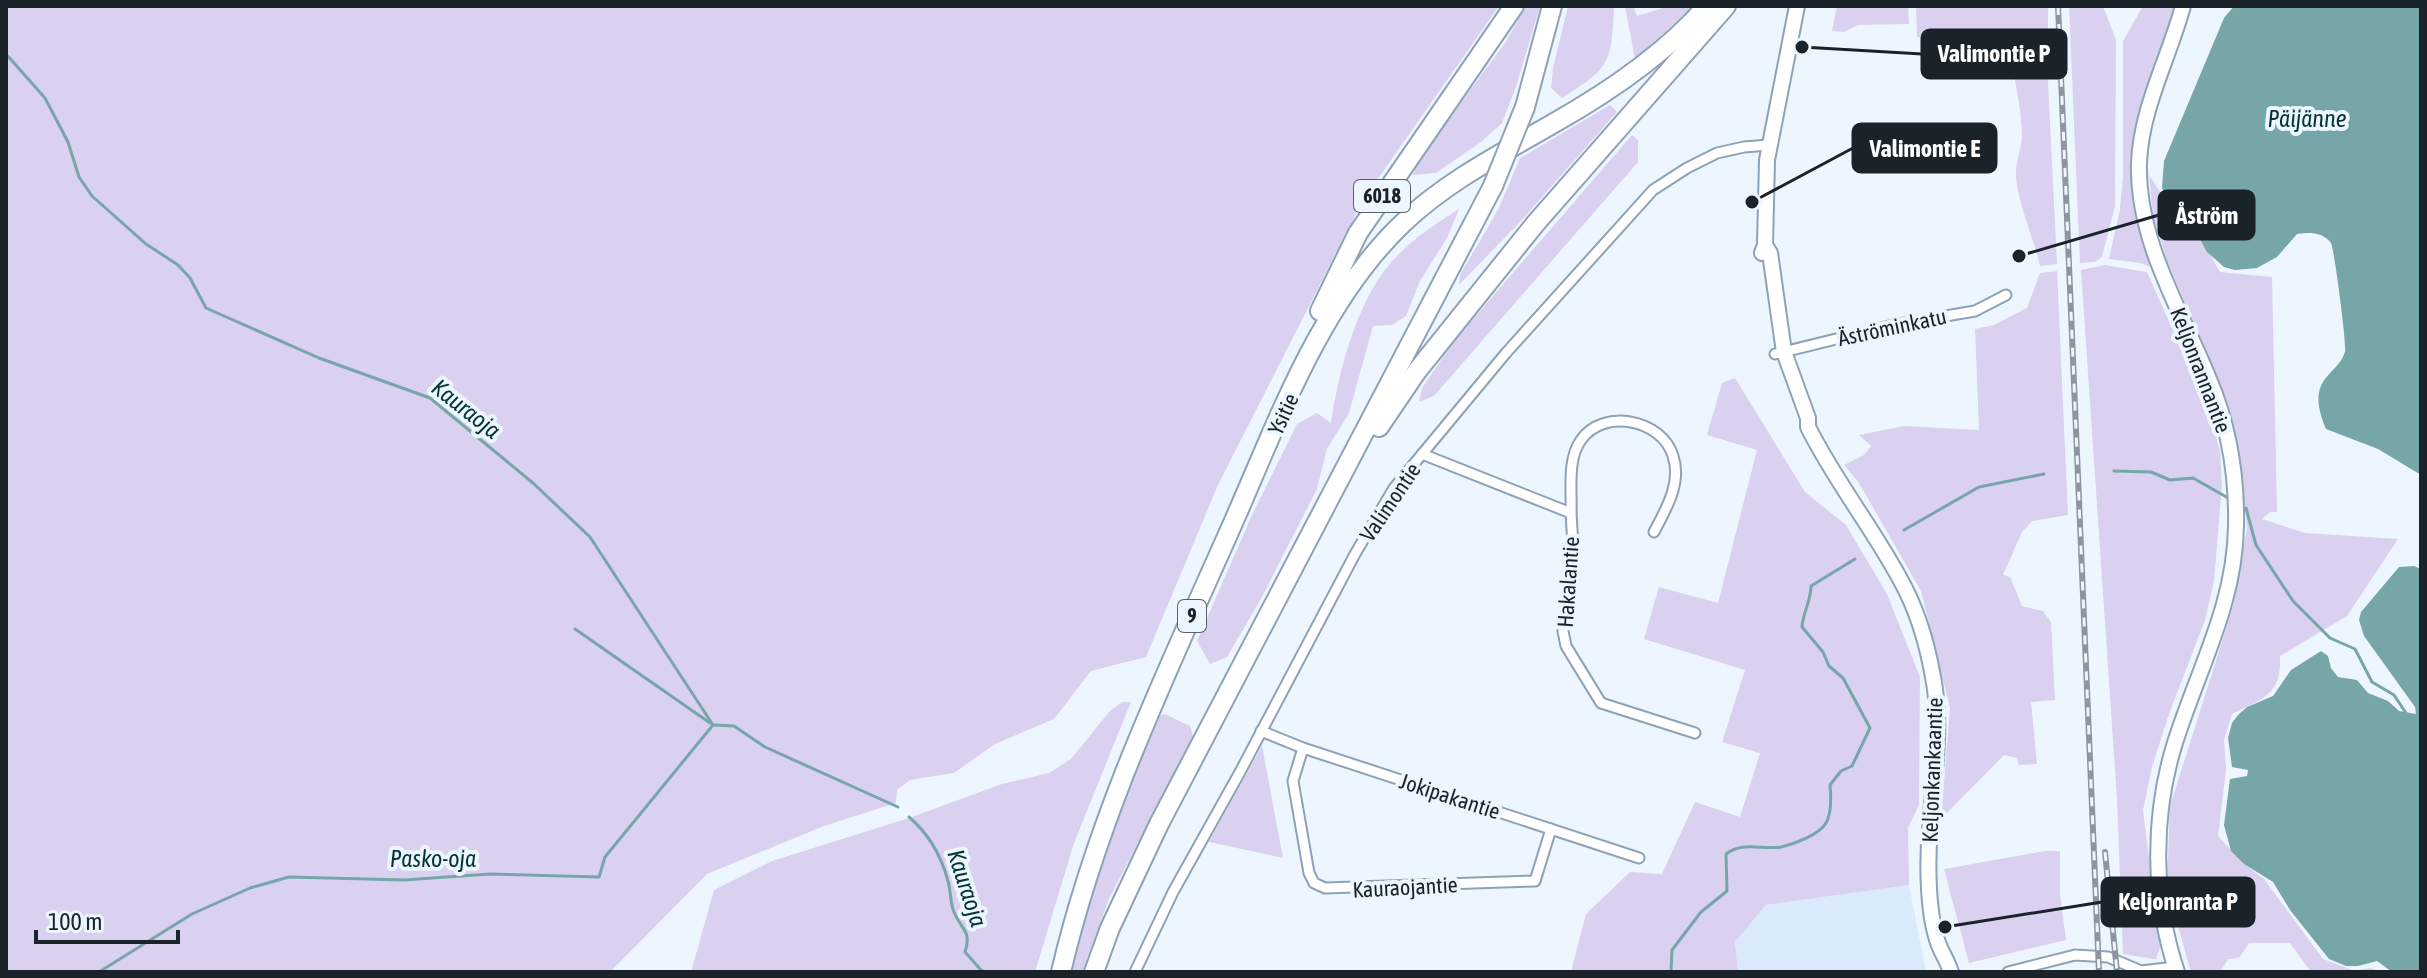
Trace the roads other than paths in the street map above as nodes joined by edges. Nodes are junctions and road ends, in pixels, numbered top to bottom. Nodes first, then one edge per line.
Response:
1 (1514, 6) edge
2 (1552, 6) edge
3 (1707, 6) edge
4 (1726, 6) edge
5 (1797, 6) edge
6 (2183, 6) edge
7 (1769, 145) junction
8 (2006, 295) dead end
9 (1779, 353) junction
10 (1296, 386) junction
11 (1422, 454) junction
12 (1347, 466) junction
13 (1571, 513) junction
14 (1654, 532) dead end
15 (1261, 731) junction
16 (1695, 733) dead end
17 (1303, 748) junction
18 (1551, 829) junction
19 (1639, 858) dead end
20 (1941, 951) junction
21 (2176, 969) edge
22 (1061, 972) edge
23 (1094, 972) edge
24 (1135, 972) edge
25 (1942, 972) edge
26 (1951, 972) edge
27 (2008, 972) edge

1 - 10 highway, 6018
2 - 12 highway, bridge
3 - 10 highway, Ysitie / 9
4 - 12 highway
5 - 7 main road, Keljonkankaantie
6 - 21 main road, Keljonrannantie
7 - 9 main road, Keljonkankaantie
7 - 11 street, Valimontie
8 - 9 street, Äströminkatu
9 - 20 main road, Keljonkankaantie
10 - 22 highway, Ysitie / 9
11 - 13 street, Hakalantie
11 - 15 street, Valimontie
12 - 23 highway
13 - 14 street
13 - 16 street, Hakalantie
15 - 17 street, Jokipakantie
15 - 24 street, Valimontie
17 - 18 street, Jokipakantie
17 - 18 street, Kauraojantie
18 - 19 street, Jokipakantie
20 - 25 main road, Keljonkankaantie
20 - 26 main road, Keljonkankaantie
21 - 27 street

